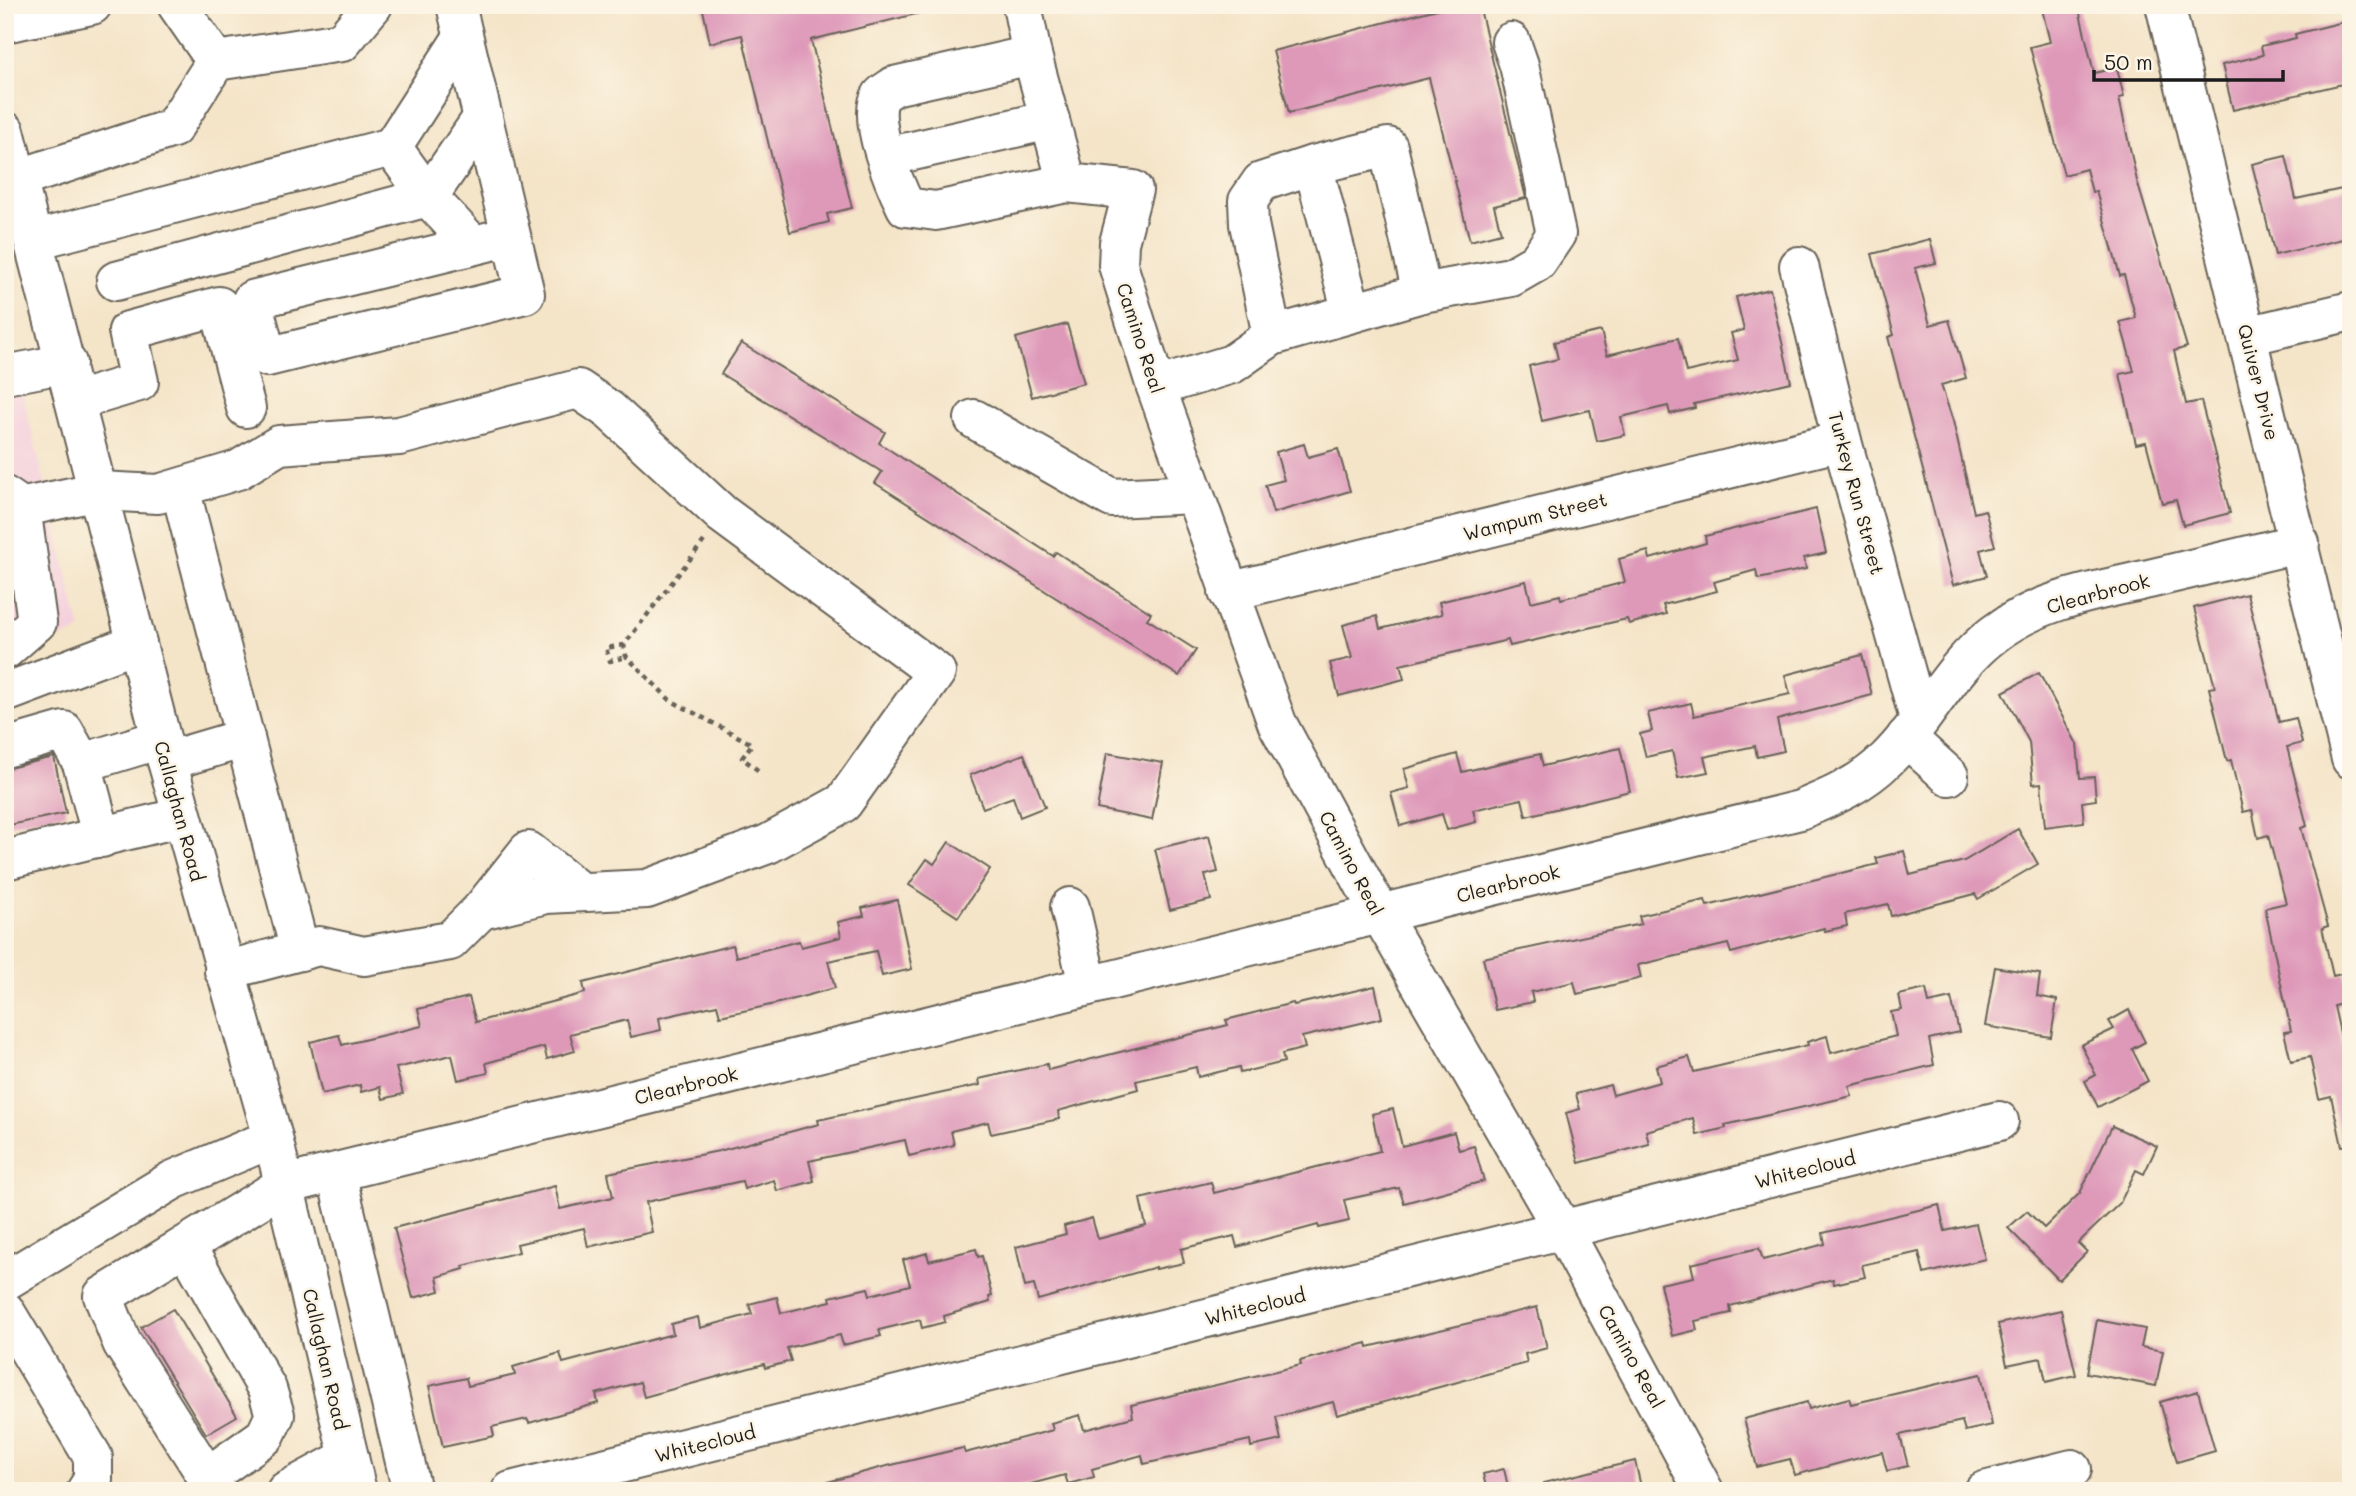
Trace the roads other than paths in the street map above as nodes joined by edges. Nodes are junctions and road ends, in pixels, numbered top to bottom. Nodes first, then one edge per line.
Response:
1 (92, 5) edge
2 (177, 5) edge
3 (373, 5) edge
4 (1022, 5) edge
5 (2165, 5) edge
6 (459, 21) edge
7 (5, 23) edge
8 (1511, 41) dead end
9 (1032, 55) junction
10 (216, 61) junction
11 (483, 117) junction
12 (1050, 120) junction
13 (5, 131) edge
14 (392, 147) junction
15 (886, 157) junction
16 (1313, 165) junction
17 (11, 181) edge
18 (1067, 183) junction
19 (428, 197) junction
20 (511, 236) junction
21 (35, 240) junction
22 (473, 245) junction
23 (1799, 266) dead end
24 (116, 281) dead end
25 (1422, 293) junction
26 (2351, 311) edge
27 (1352, 313) junction
28 (1272, 336) junction
29 (2247, 336) junction
30 (67, 363) junction
31 (5, 375) edge
32 (1157, 387) junction
33 (76, 401) junction
34 (246, 408) dead end
35 (974, 419) dead end
36 (1842, 440) junction
37 (180, 488) junction
38 (99, 491) junction
39 (1194, 494) junction
40 (10, 504) edge
41 (2300, 543) junction
42 (1228, 592) junction
43 (137, 643) junction
44 (5, 650) edge
45 (2342, 680) edge
46 (5, 693) edge
47 (1913, 728) junction
48 (245, 738) junction
49 (5, 748) edge
50 (164, 750) junction
51 (2351, 759) edge
52 (82, 763) junction
53 (1949, 776) dead end
54 (182, 817) junction
55 (102, 838) junction
56 (5, 860) edge
57 (1070, 907) dead end
58 (1380, 914) junction
59 (300, 951) junction
60 (224, 971) junction
61 (1088, 985) junction
62 (1999, 1121) dead end
63 (273, 1138) junction
64 (336, 1173) junction
65 (284, 1185) junction
66 (1563, 1230) junction
67 (186, 1245) junction
68 (5, 1281) edge
69 (5, 1311) edge
70 (2072, 1469) dead end
71 (353, 1474) edge
72 (212, 1484) edge
73 (86, 1491) edge
74 (286, 1491) edge
75 (412, 1491) edge
76 (511, 1491) edge
77 (1704, 1491) edge
78 (1984, 1491) edge

1 - 7 street
2 - 10 street
3 - 10 street
4 - 9 street
5 - 29 street, Quiver Drive
6 - 11 street
6 - 14 street
8 - 25 street
9 - 12 street
9 - 15 street
10 - 17 street
11 - 19 street
11 - 20 street
12 - 15 street
12 - 18 street
13 - 17 street, Callaghan Road
14 - 19 street
14 - 21 street
15 - 18 street
16 - 25 street
16 - 27 street
16 - 28 street
17 - 21 street, Callaghan Road
18 - 32 street, Camino Real
19 - 22 street
19 - 24 street
20 - 22 street
20 - 22 street
21 - 30 street, Callaghan Road
23 - 36 street, Turkey Run Street
25 - 27 street
26 - 29 street
27 - 28 street
28 - 32 street
29 - 41 street, Quiver Drive
30 - 31 street
30 - 33 street, Callaghan Road
32 - 39 street, Camino Real
33 - 34 street
33 - 38 street, Callaghan Road
35 - 39 street
36 - 42 street, Wampum Street
36 - 47 street, Turkey Run Street
37 - 38 street
37 - 48 street
37 - 59 street
38 - 40 street
38 - 43 street, Callaghan Road
39 - 42 street, Camino Real
40 - 44 street
41 - 45 street, Quiver Drive
41 - 47 street, Clearbrook
42 - 58 street, Camino Real
43 - 46 street
43 - 50 street, Callaghan Road
45 - 51 street, Quiver Drive
47 - 53 street
47 - 58 street, Clearbrook
48 - 50 street
48 - 59 street
49 - 52 street
50 - 52 street
50 - 54 street, Callaghan Road
52 - 55 street
54 - 55 street
54 - 60 street, Callaghan Road
55 - 56 street
57 - 61 street
58 - 61 street, Clearbrook
58 - 66 street, Camino Real
59 - 60 street
60 - 63 street, Callaghan Road
61 - 64 street, Clearbrook
62 - 66 street, Whitecloud
63 - 65 street, Callaghan Road
63 - 68 street
64 - 65 street, Clearbrook
64 - 75 street
65 - 67 street, Clearbrook
65 - 71 street, Callaghan Road
66 - 76 street, Whitecloud
66 - 77 street, Camino Real
67 - 72 street
67 - 72 street, Clearbrook
69 - 73 street
70 - 78 street
71 - 74 street

